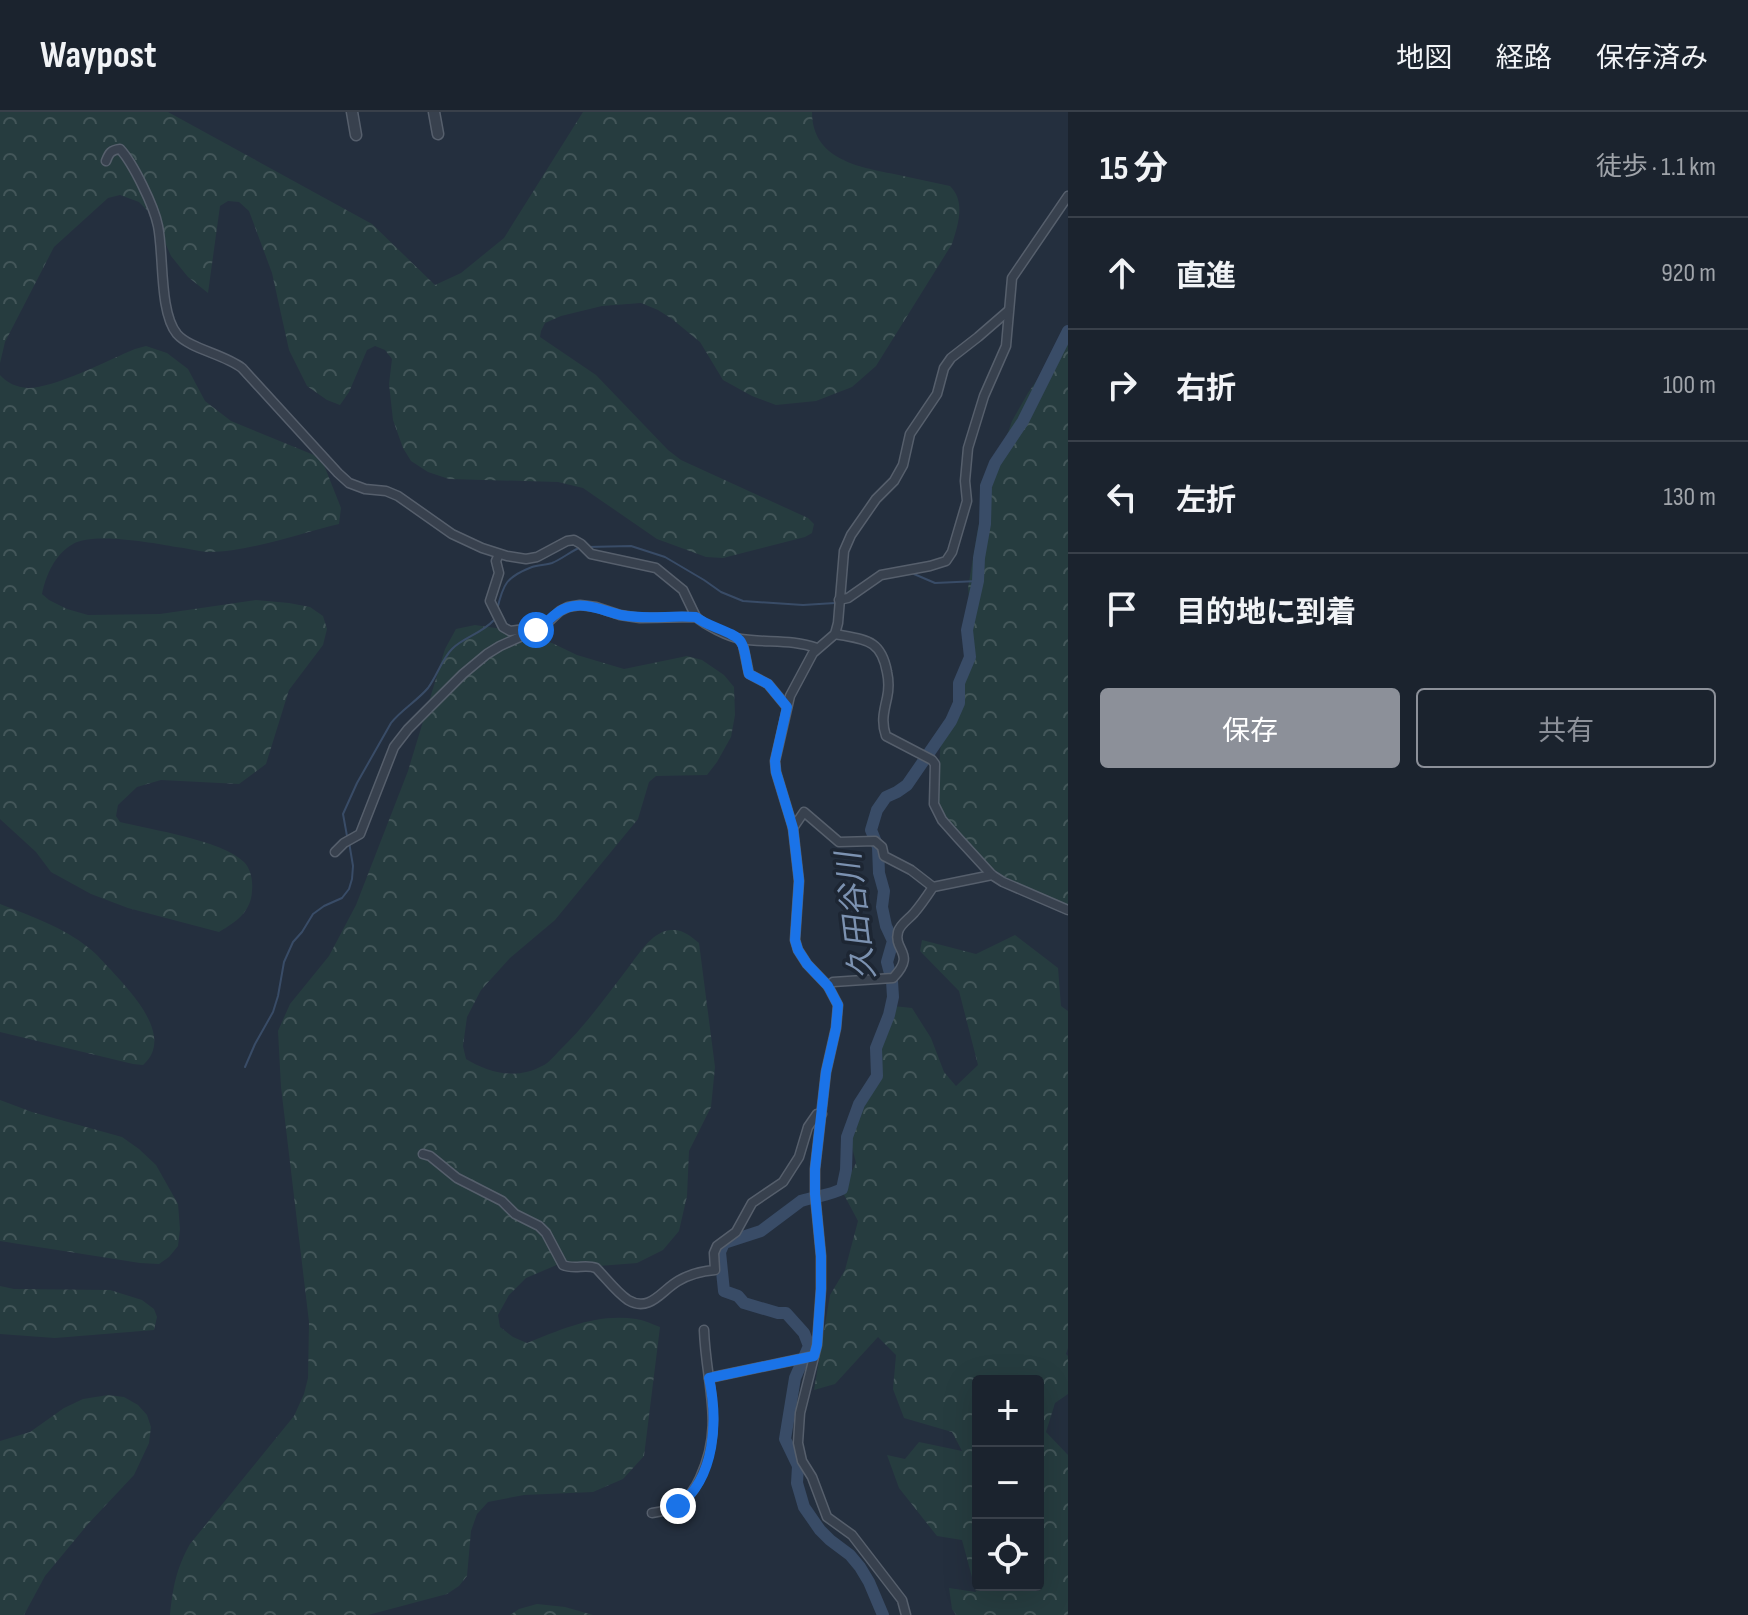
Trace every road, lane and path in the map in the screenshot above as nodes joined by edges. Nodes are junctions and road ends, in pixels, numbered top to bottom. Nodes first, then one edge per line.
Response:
1 (352, 112) edge
2 (434, 112) edge
3 (438, 134) dead end
4 (356, 135) dead end
5 (106, 161) dead end
6 (1068, 196) edge
7 (1008, 311) junction
8 (499, 554) junction
9 (839, 600) junction
10 (696, 617) junction
11 (528, 633) junction
12 (835, 634) junction
13 (739, 639) junction
14 (817, 648) junction
15 (787, 707) junction
16 (793, 828) junction
17 (335, 852) dead end
18 (992, 875) junction
19 (933, 887) junction
20 (1068, 910) edge
21 (828, 986) junction
22 (822, 1114) junction
23 (423, 1154) dead end
24 (704, 1330) dead end
25 (811, 1357) junction
26 (709, 1378) junction
27 (652, 1513) dead end
28 (906, 1615) edge

1 - 4 street
2 - 3 street
5 - 8 street
6 - 7 street
7 - 9 street
7 - 9 street
8 - 10 street
8 - 11 street
9 - 12 street
10 - 11 street
10 - 13 street
11 - 17 street
12 - 14 street
12 - 18 street
13 - 14 street
13 - 15 street
14 - 15 street
15 - 16 street
16 - 19 street
16 - 21 street
18 - 19 street
18 - 20 street
19 - 21 street
21 - 22 street
22 - 23 street
22 - 25 street
24 - 26 street
25 - 26 street
25 - 28 street
26 - 27 street

